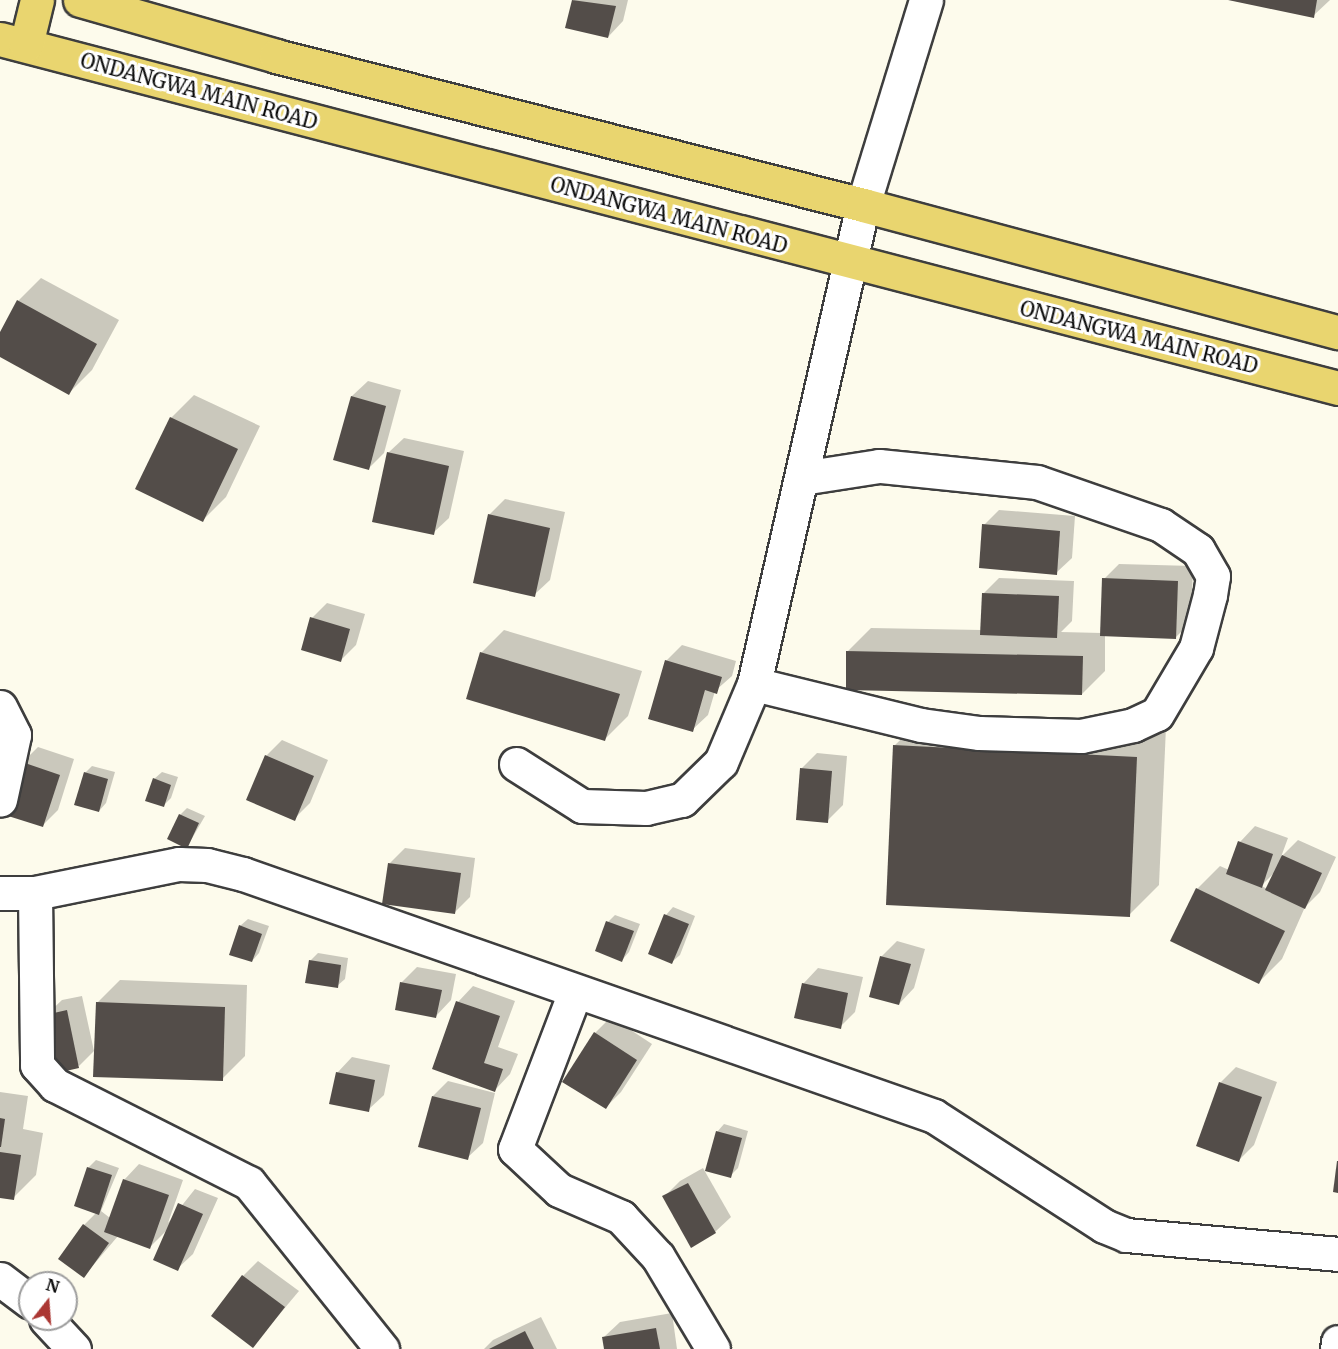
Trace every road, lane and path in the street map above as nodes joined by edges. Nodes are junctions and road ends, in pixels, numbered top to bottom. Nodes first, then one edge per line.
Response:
1 (37, 0) edge
2 (80, 0) edge
3 (926, 0) edge
4 (13, 42) edge
5 (863, 205) junction
6 (852, 263) junction
7 (1338, 332) edge
8 (1338, 388) edge
9 (802, 478) junction
10 (754, 684) junction
11 (0, 707) edge
12 (516, 764) dead end
13 (0, 800) edge
14 (0, 892) edge
15 (35, 893) junction
16 (574, 992) junction
17 (1338, 1254) edge
18 (0, 1279) edge
19 (18, 1293) edge
20 (57, 1331) edge
21 (1338, 1342) edge
22 (370, 1345) edge
23 (74, 1349) edge
24 (713, 1349) edge
25 (1337, 1349) edge

1 - 4 main road
2 - 5 main road
3 - 5 street
4 - 6 main road, ONDANGWA MAIN ROAD
5 - 6 street
5 - 7 main road
6 - 8 main road, ONDANGWA MAIN ROAD
6 - 9 street
9 - 10 street
9 - 10 street
10 - 12 street
11 - 13 street
14 - 15 street
15 - 16 street
15 - 22 street
16 - 17 street
16 - 24 street
18 - 19 street
20 - 23 street
21 - 25 street

